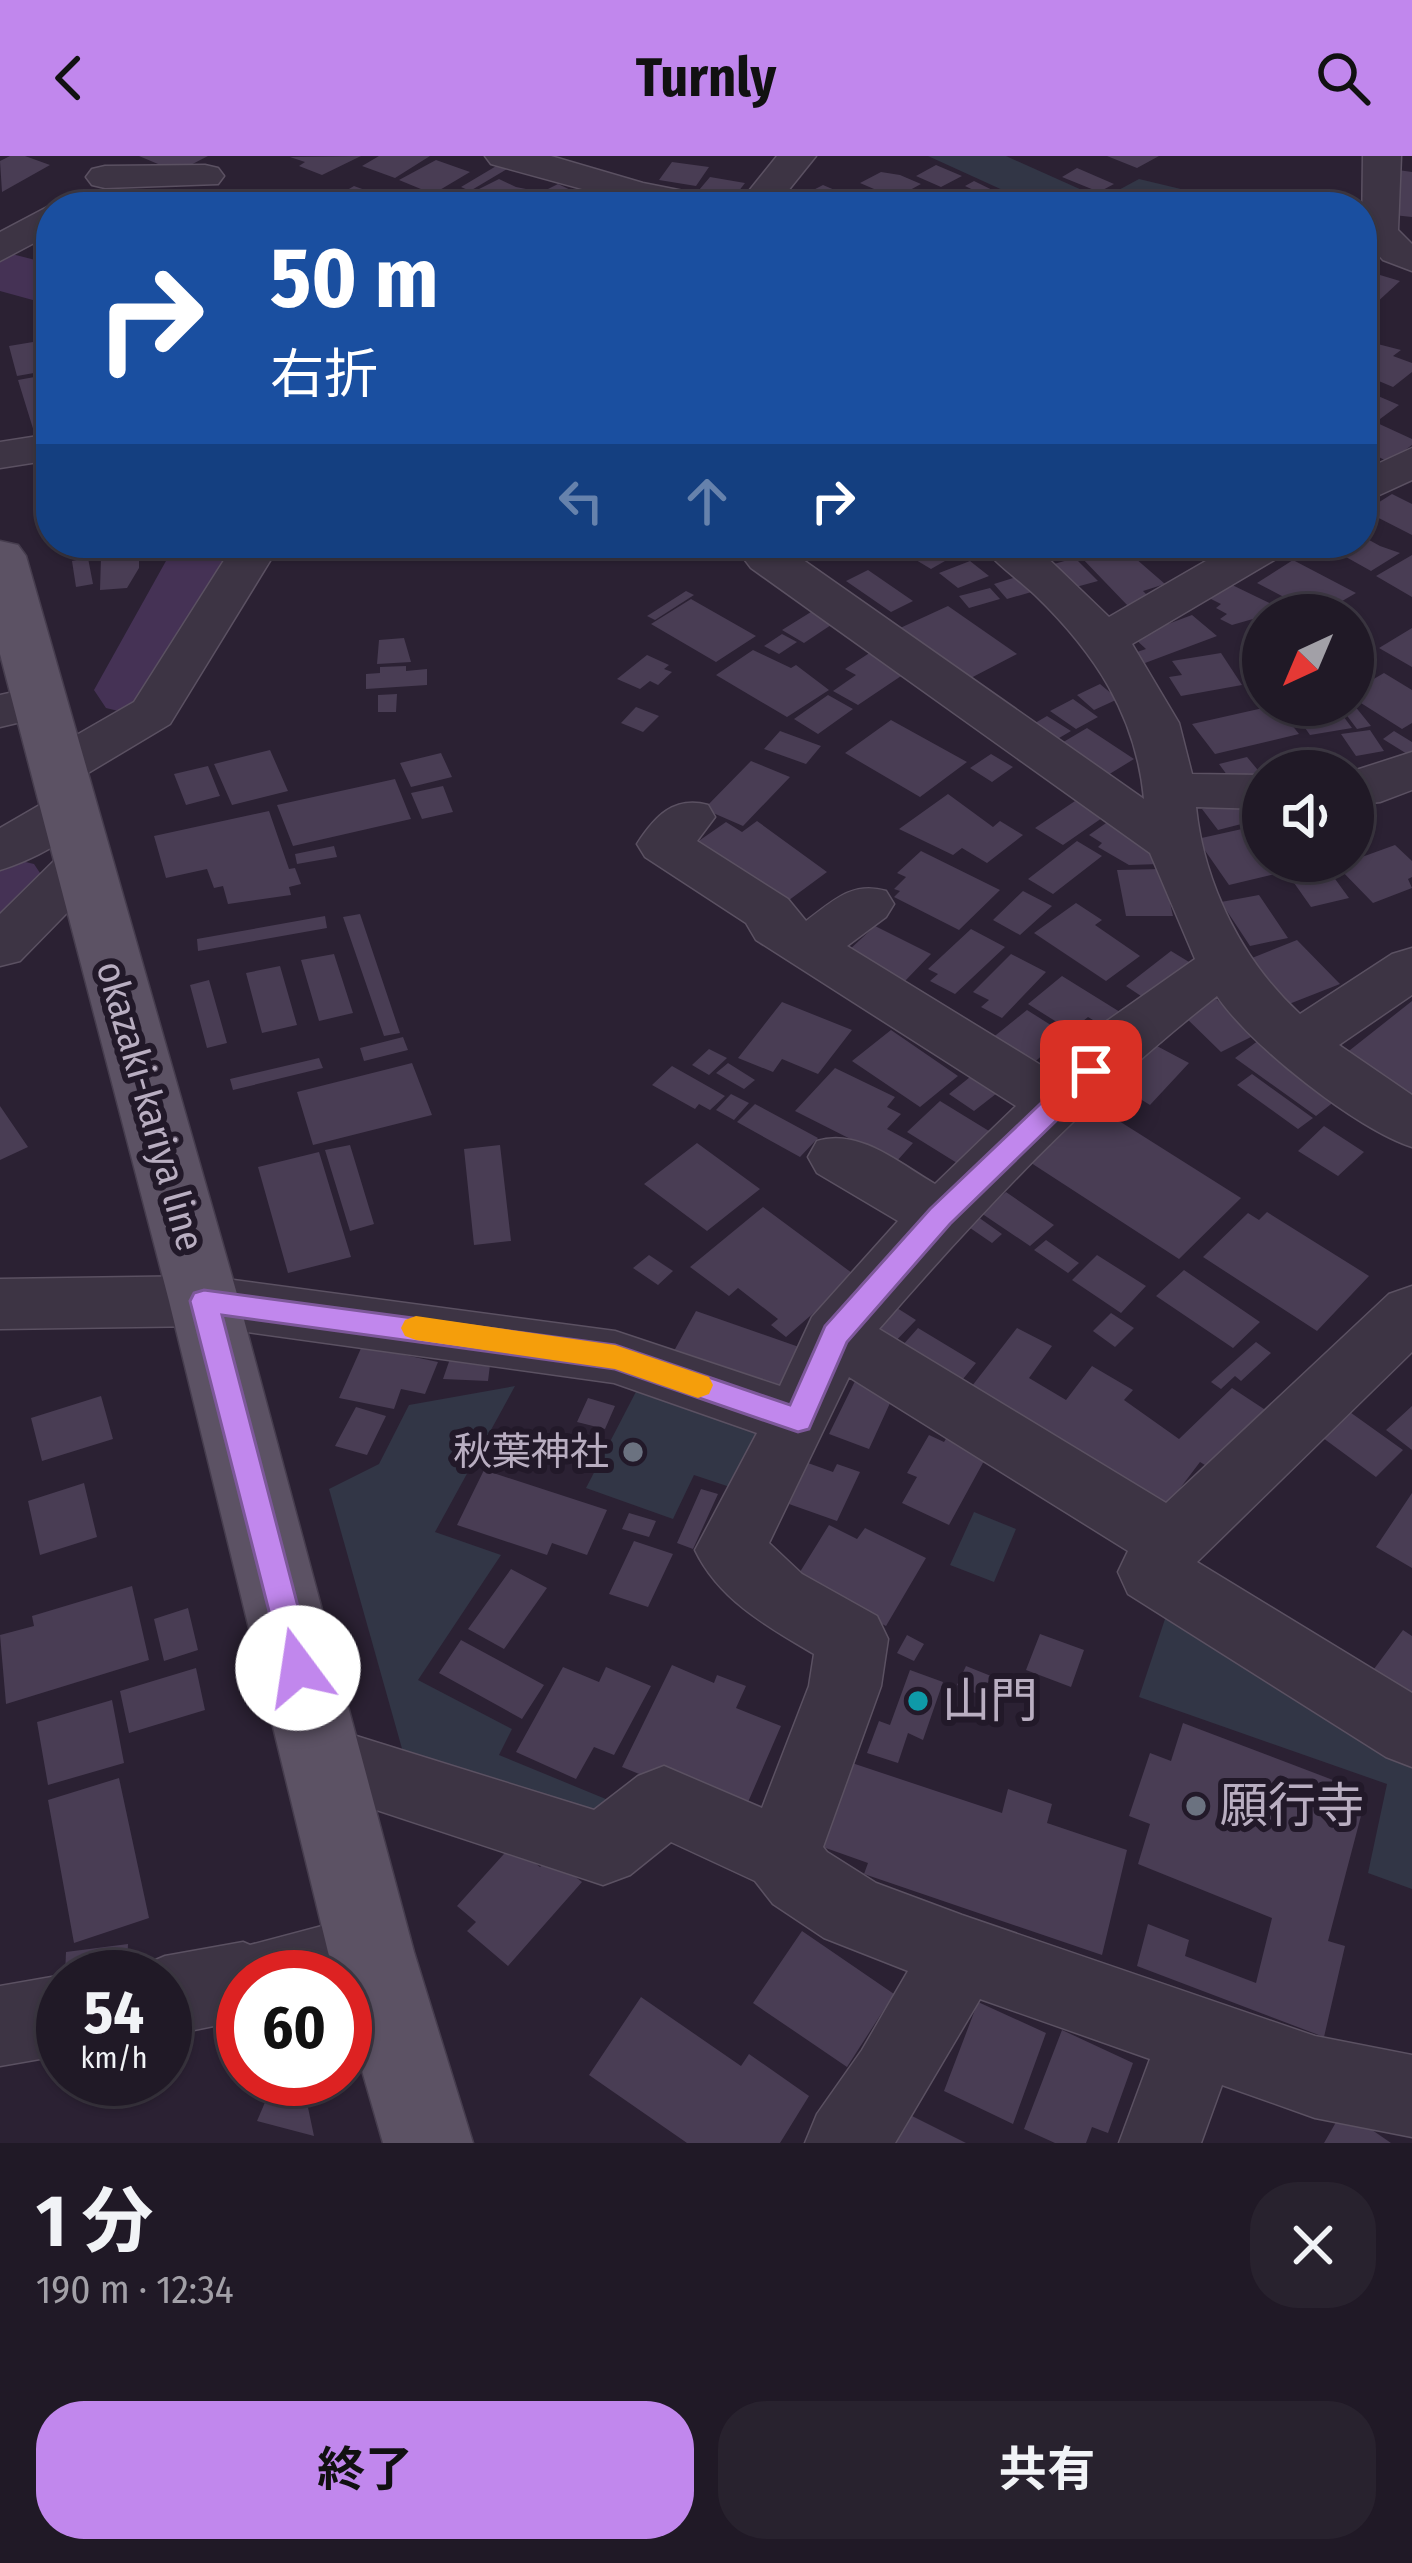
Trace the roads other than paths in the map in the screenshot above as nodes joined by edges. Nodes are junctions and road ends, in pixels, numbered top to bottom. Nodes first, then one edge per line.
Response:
1 (504, 156) edge
2 (1382, 156) edge
3 (805, 162) edge
4 (109, 167) edge
5 (206, 176) dead end
6 (83, 192) edge
7 (629, 192) edge
8 (772, 192) edge
9 (36, 226) edge
10 (0, 249) edge
11 (1405, 255) edge
12 (1377, 270) edge
13 (36, 449) edge
14 (0, 455) edge
15 (1412, 461) edge
16 (1377, 481) edge
17 (0, 556) edge
18 (249, 558) edge
19 (766, 558) edge
20 (1032, 558) edge
21 (1244, 558) edge
22 (1104, 640) junction
23 (1412, 770) edge
24 (50, 771) edge
25 (1374, 785) edge
26 (1173, 790) junction
27 (1242, 792) edge
28 (689, 817) dead end
29 (1173, 844) junction
30 (0, 852) edge
31 (867, 904) dead end
32 (0, 947) edge
33 (807, 947) junction
34 (1227, 966) junction
35 (1412, 968) edge
36 (1299, 1043) junction
37 (1058, 1104) junction
38 (1412, 1125) edge
39 (838, 1157) dead end
40 (940, 1216) junction
41 (204, 1301) junction
42 (0, 1304) edge
43 (1412, 1312) edge
44 (835, 1335) junction
45 (798, 1420) junction
46 (1162, 1557) junction
47 (1412, 1733) edge
48 (321, 1759) junction
49 (782, 1855) junction
50 (370, 1950) edge
51 (962, 1954) junction
52 (372, 1955) edge
53 (36, 2019) edge
54 (0, 2026) edge
55 (1198, 2038) junction
56 (1412, 2096) edge
57 (428, 2143) edge
58 (846, 2143) edge
59 (1160, 2143) edge

1 - 7 street
2 - 11 street
3 - 8 street
4 - 5 street
4 - 6 street
9 - 10 street
11 - 12 street
13 - 14 street
15 - 16 street
17 - 24 main road, okazaki-kariya line
18 - 24 street
19 - 29 street
20 - 22 street
21 - 22 street
22 - 26 street
23 - 25 street
24 - 30 street
24 - 32 street
24 - 41 main road, okazaki-kariya line
26 - 27 street
26 - 29 street
28 - 33 street
29 - 34 street
31 - 33 street
33 - 37 street
34 - 36 street
34 - 37 street
35 - 36 street
36 - 38 street
37 - 40 street
39 - 40 street
40 - 44 street
41 - 42 street
41 - 45 street
41 - 48 main road, okazaki-kariya line
43 - 46 street
44 - 45 street
44 - 46 street
45 - 49 street
46 - 47 street
48 - 49 street
48 - 50 main road, okazaki-kariya line
49 - 51 street
51 - 55 street
51 - 58 street
52 - 57 main road, okazaki-kariya line
53 - 54 street
55 - 56 street
55 - 59 street

